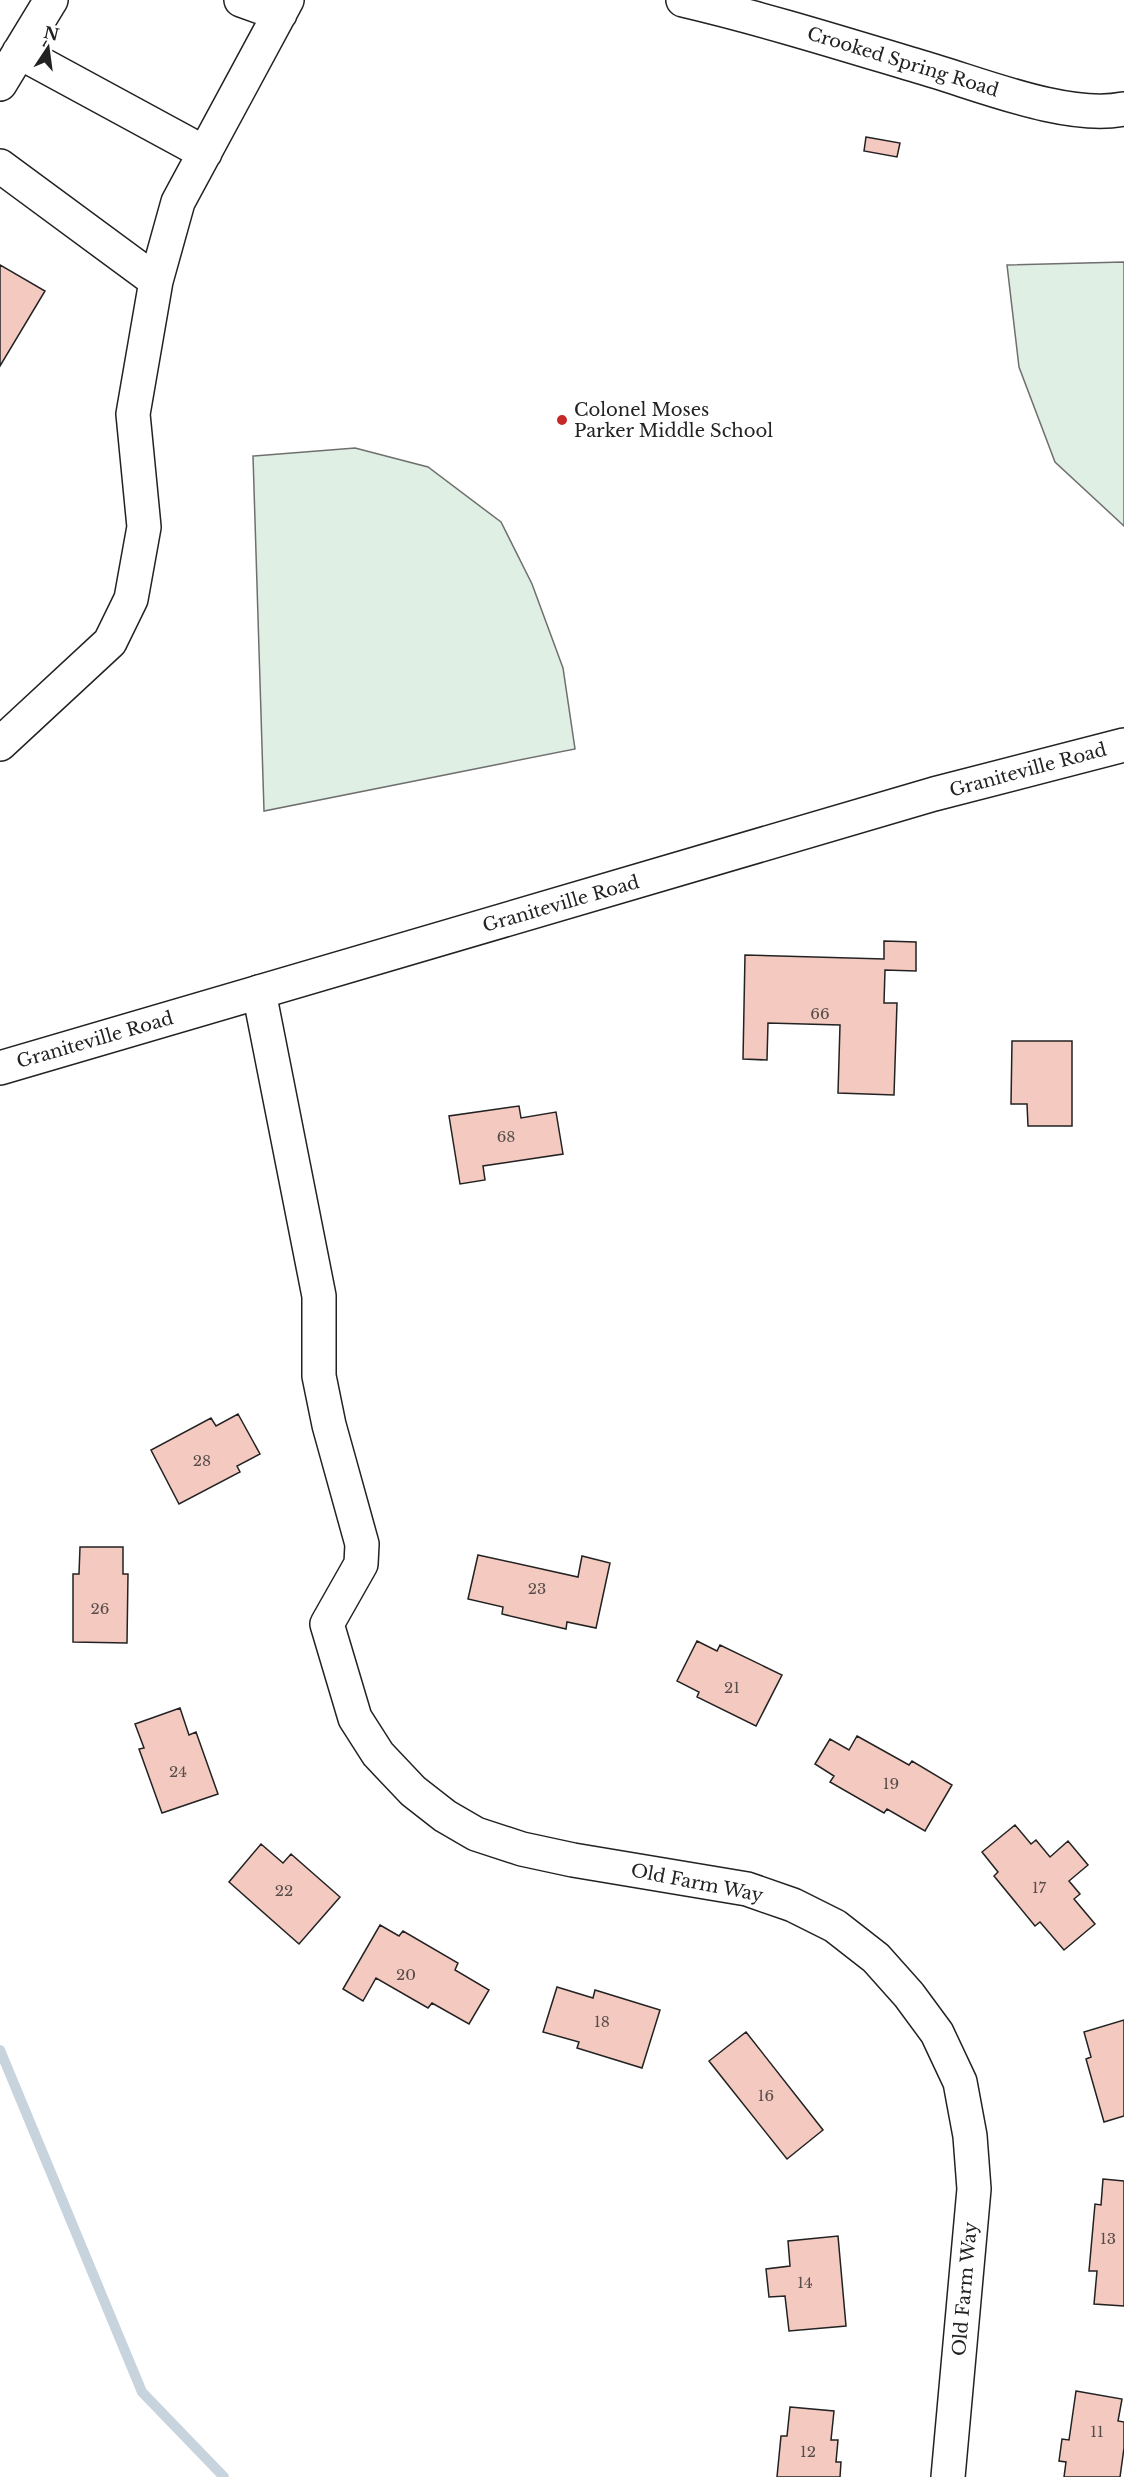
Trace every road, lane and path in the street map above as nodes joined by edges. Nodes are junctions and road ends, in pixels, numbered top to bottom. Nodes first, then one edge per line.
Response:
1 (51, 0) edge
2 (241, 0) edge
3 (683, 0) edge
4 (284, 7) edge
5 (19, 52) junction
6 (0, 84) edge
7 (1124, 109) edge
8 (205, 153) junction
9 (0, 166) edge
10 (156, 281) junction
11 (0, 744) edge
12 (1124, 745) edge
13 (259, 992) junction
14 (0, 1068) edge
15 (948, 2477) edge

1 - 5 street
2 - 4 street
3 - 7 street, Crooked Spring Road
4 - 8 street
5 - 6 street
5 - 8 street
8 - 10 street
9 - 10 street
10 - 11 street
12 - 13 street, Graniteville Road
13 - 14 street, Graniteville Road
13 - 15 street, Old Farm Way

